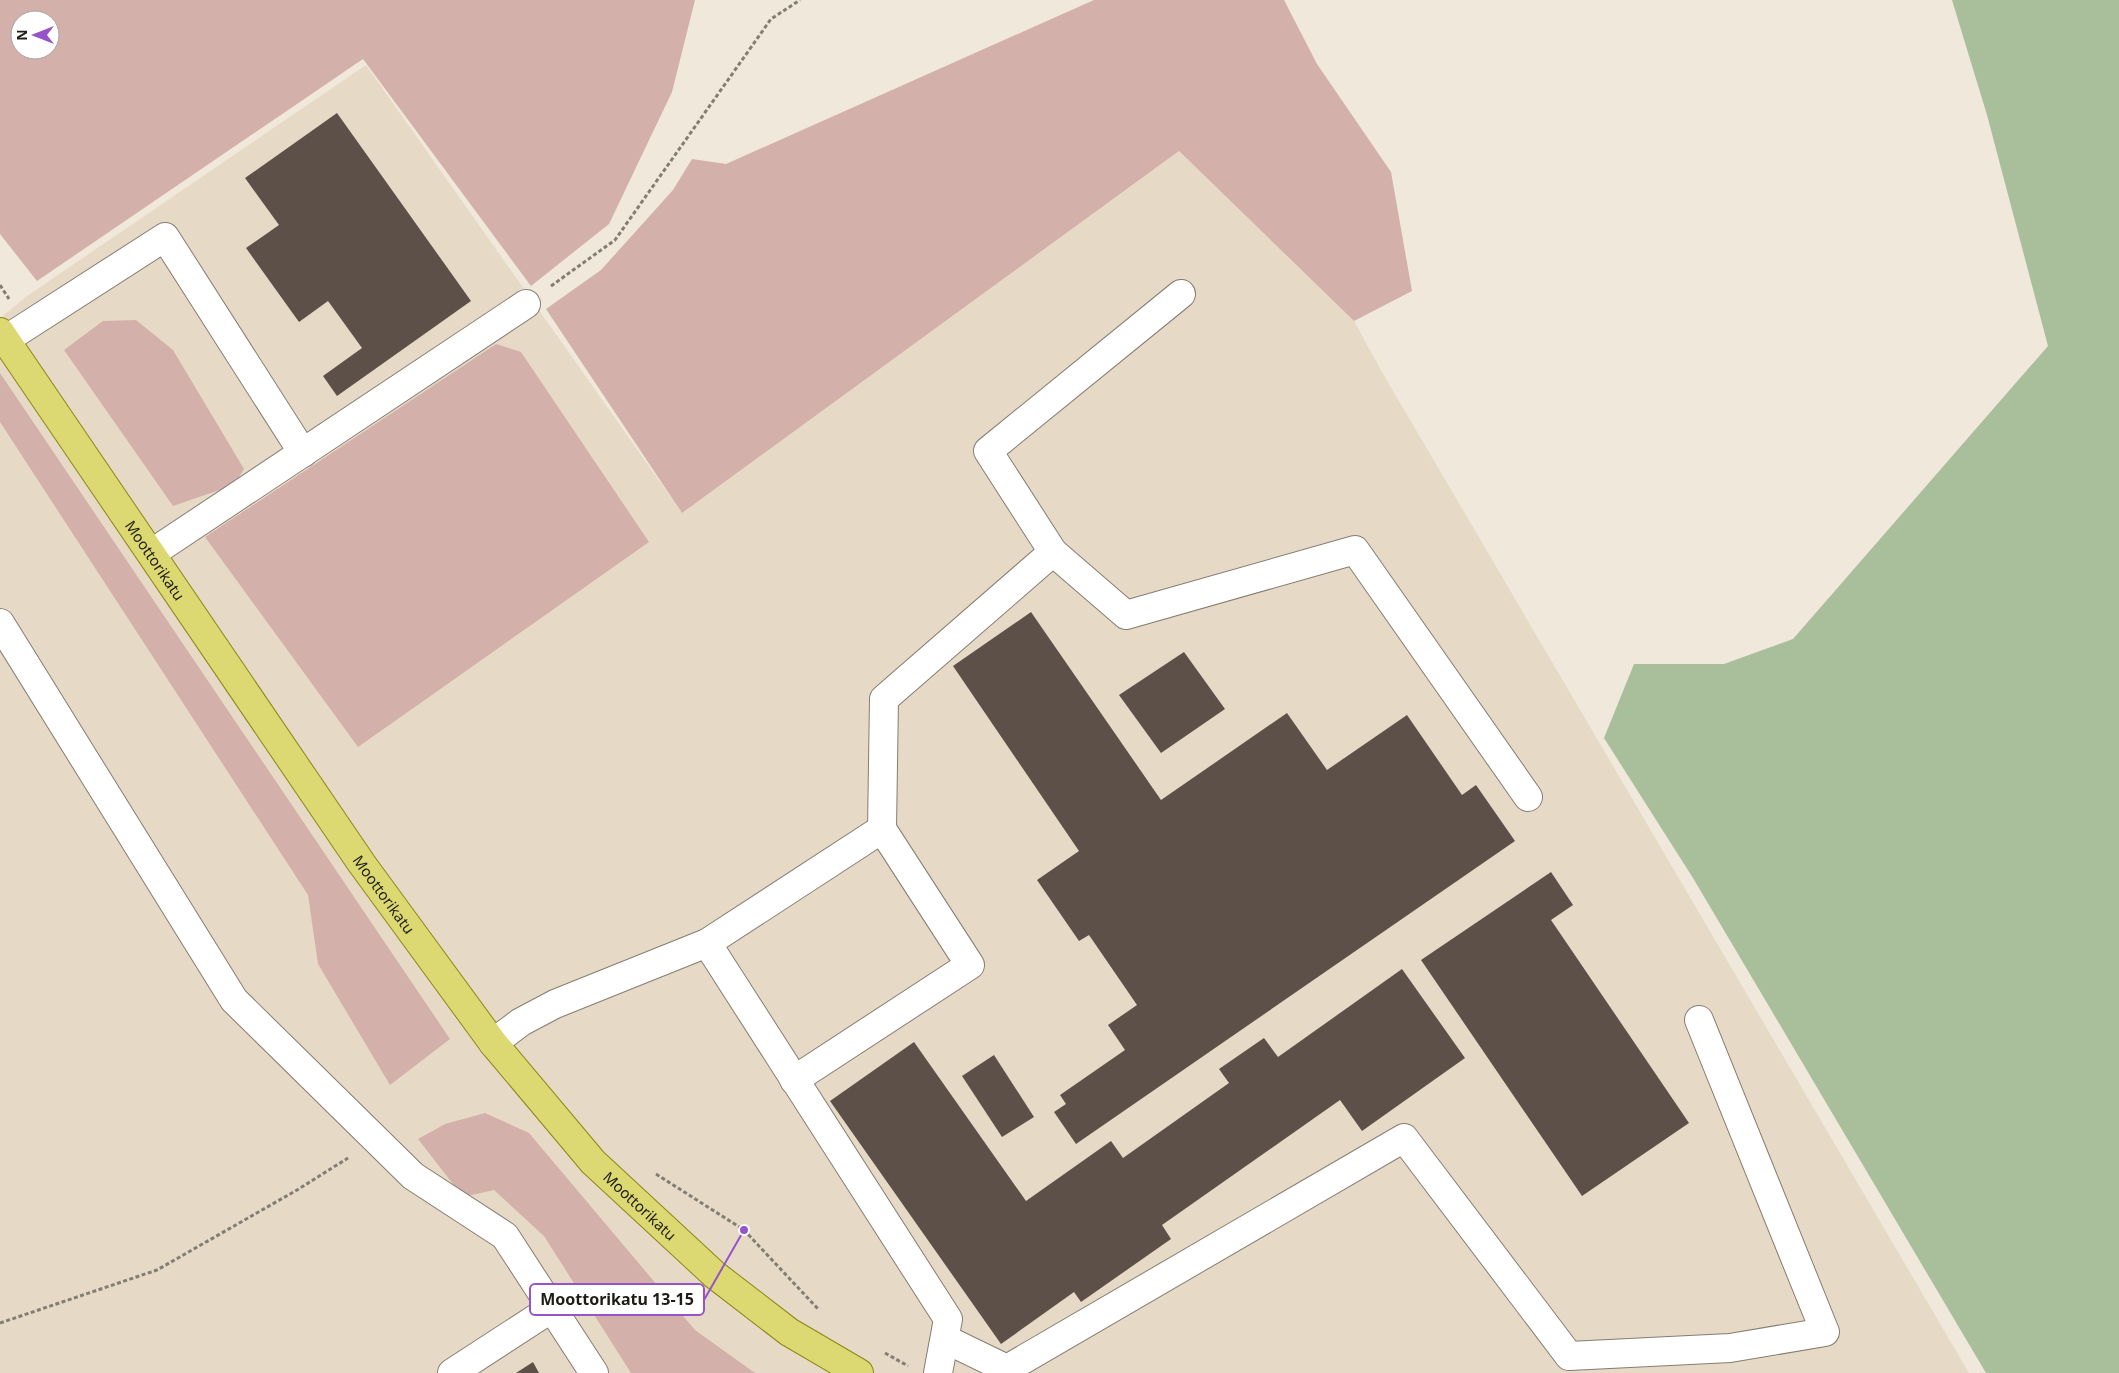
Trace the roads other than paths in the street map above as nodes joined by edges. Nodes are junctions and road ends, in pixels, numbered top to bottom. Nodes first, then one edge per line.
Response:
1 (1181, 294) dead end
2 (526, 304) road end
3 (10, 332) edge
4 (303, 453) junction
5 (1053, 552) junction
6 (152, 553) junction
7 (0, 623) edge
8 (1528, 797) dead end
9 (882, 829) junction
10 (706, 943) junction
11 (1699, 1020) dead end
12 (493, 1043) junction
13 (794, 1080) junction
14 (552, 1308) junction
15 (945, 1339) junction
16 (925, 1371) edge
17 (452, 1373) edge
18 (594, 1373) edge
19 (858, 1373) edge

1 - 5 street
2 - 4 street
3 - 4 street
3 - 6 main road, Moottorikatu
4 - 6 street
5 - 8 street
5 - 9 street
6 - 12 main road, Moottorikatu
7 - 14 street
9 - 10 street
9 - 13 street
10 - 12 street
10 - 13 street
11 - 15 street
12 - 19 main road, Moottorikatu
13 - 15 street
14 - 17 street
14 - 18 street
15 - 16 street

